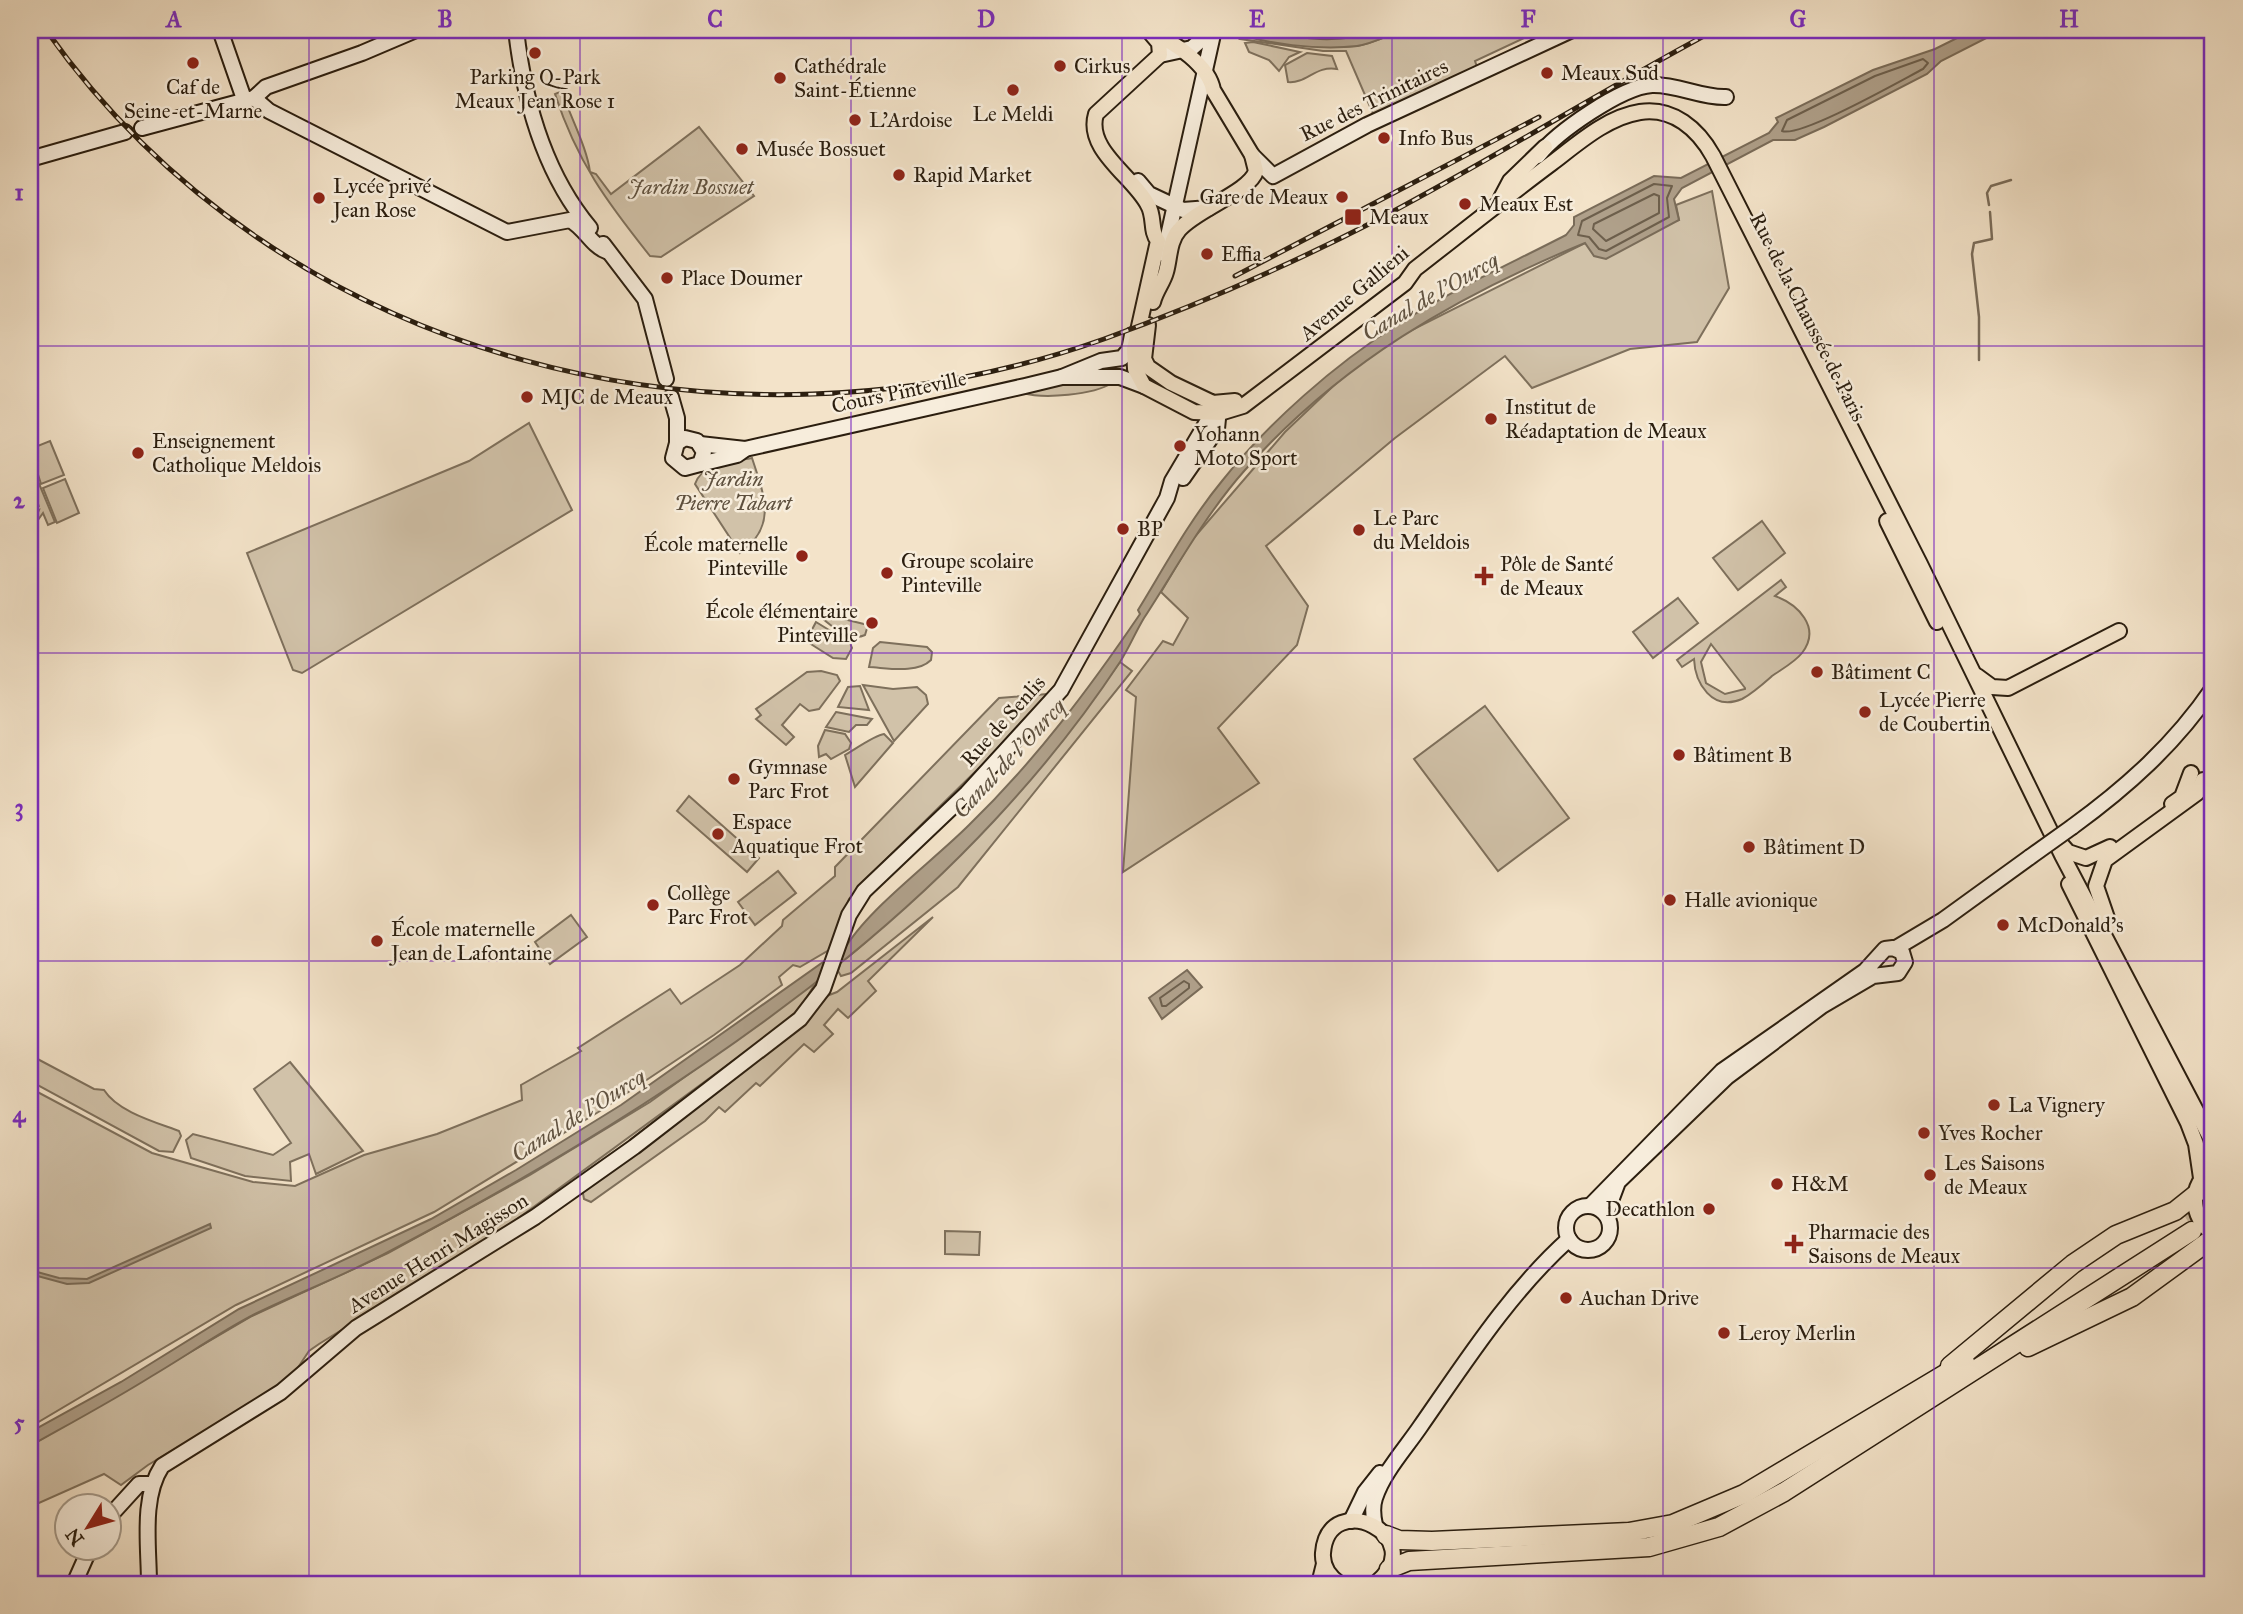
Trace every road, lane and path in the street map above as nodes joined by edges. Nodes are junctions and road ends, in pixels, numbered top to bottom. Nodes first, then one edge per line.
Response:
1 (220, 30) edge
2 (416, 30) edge
3 (516, 30) edge
4 (1572, 30) edge
5 (1151, 32) edge
6 (1208, 34) edge
7 (1183, 51) junction
8 (1160, 55) junction
9 (1204, 73) junction
10 (1726, 97) dead end
11 (249, 98) junction
12 (142, 128) dead end
13 (125, 132) dead end
14 (1102, 146) junction
15 (1545, 147) junction
16 (1252, 155) junction
17 (1709, 158) junction
18 (30, 159) edge
19 (1720, 180) junction
20 (1527, 181) junction
21 (1518, 194) junction
22 (1499, 203) junction
23 (1170, 204) junction
24 (1209, 208) junction
25 (1476, 231) junction
26 (1158, 241) junction
27 (606, 251) junction
28 (1405, 283) junction
29 (1153, 285) junction
30 (1115, 360) junction
31 (1140, 366) junction
32 (1066, 377) junction
33 (666, 379) dead end
34 (1144, 386) junction
35 (671, 397) dead end
36 (1247, 402) junction
37 (1216, 408) junction
38 (1194, 412) junction
39 (677, 418) junction
40 (1205, 436) junction
41 (697, 442) junction
42 (677, 443) junction
43 (745, 449) junction
44 (700, 464) junction
45 (2119, 631) dead end
46 (1965, 657) junction
47 (2213, 688) edge
48 (2015, 759) junction
49 (1900, 953) junction
50 (1879, 958) junction
51 (1885, 972) junction
52 (823, 989) joint
53 (2174, 1066) junction
54 (2213, 1143) edge
55 (2213, 1168) edge
56 (2198, 1186) junction
57 (1591, 1205) junction
58 (1606, 1214) junction
59 (2213, 1236) edge
60 (1569, 1239) junction
61 (1943, 1375) junction
62 (1915, 1408) junction
63 (1412, 1439) junction
64 (152, 1484) junction
65 (122, 1502) edge
66 (1351, 1521) junction
67 (1380, 1530) junction
68 (84, 1562) edge
69 (1324, 1564) junction
70 (1389, 1569) junction
71 (75, 1584) edge
72 (149, 1584) edge
73 (1319, 1584) edge
74 (1340, 1584) edge
75 (1375, 1584) edge

1 - 11 street
2 - 11 street
3 - 27 street
4 - 16 street, Rue des Trinitaires
5 - 7 main road
5 - 8 main road
6 - 7 street
6 - 9 street
7 - 8 street
7 - 9 main road
8 - 14 main road
9 - 16 main road
9 - 23 street
10 - 15 street
11 - 12 street
11 - 27 street
13 - 18 street
14 - 23 street
14 - 26 main road
15 - 20 street
15 - 22 main road
16 - 24 main road
17 - 19 main road, Rue de la Chaussée de Paris
17 - 20 main road, Rue de la Chaussée de Paris
17 - 21 main road, Rue de la Chaussée de Paris
19 - 46 main road, Rue de la Chaussée de Paris
19 - 56 main road, Rue de la Chaussée de Paris
20 - 21 main road, Rue de la Chaussée de Paris
20 - 25 street
21 - 22 main road, Avenue Gallieni
21 - 25 main road
22 - 28 main road, Avenue Gallieni
23 - 24 street
23 - 26 street
23 - 29 street
24 - 29 main road
25 - 28 main road
26 - 29 main road
27 - 33 street
28 - 36 main road, Avenue Gallieni
29 - 30 street
29 - 31 main road
30 - 31 street
30 - 32 street, Cours Pinteville
31 - 32 street, Cours Pinteville
31 - 34 main road
31 - 37 main road
32 - 34 street, Cours Pinteville
32 - 43 street, Cours Pinteville
34 - 38 main road, Avenue Gallieni
35 - 39 street
36 - 37 main road, Avenue Gallieni
36 - 40 street, Rue de Senlis
37 - 38 main road, Avenue Gallieni
37 - 40 street, Rue de Senlis
38 - 40 street
39 - 41 street
39 - 42 street
40 - 52 street, Rue de Senlis
41 - 42 street
41 - 43 street, Cours Pinteville
41 - 44 street
42 - 44 street
43 - 44 street, Cours Pinteville
45 - 46 main road
46 - 48 main road
47 - 49 street, bridge
48 - 53 main road
48 - 53 main road
49 - 50 street
49 - 51 street
50 - 51 street
50 - 57 street
51 - 58 street
52 - 64 street, Avenue Henri Magisson
53 - 54 main road
55 - 56 main road
56 - 59 main road, Rue de la Chaussée de Paris
56 - 61 highway
57 - 58 street
57 - 60 street
58 - 60 street
59 - 62 highway
60 - 63 street
61 - 62 highway
61 - 67 highway
62 - 70 highway
63 - 66 street
63 - 67 street
64 - 65 street
64 - 72 street
66 - 67 main road
66 - 69 main road
67 - 70 main road
68 - 71 street
69 - 73 main road
69 - 74 main road
70 - 75 main road

